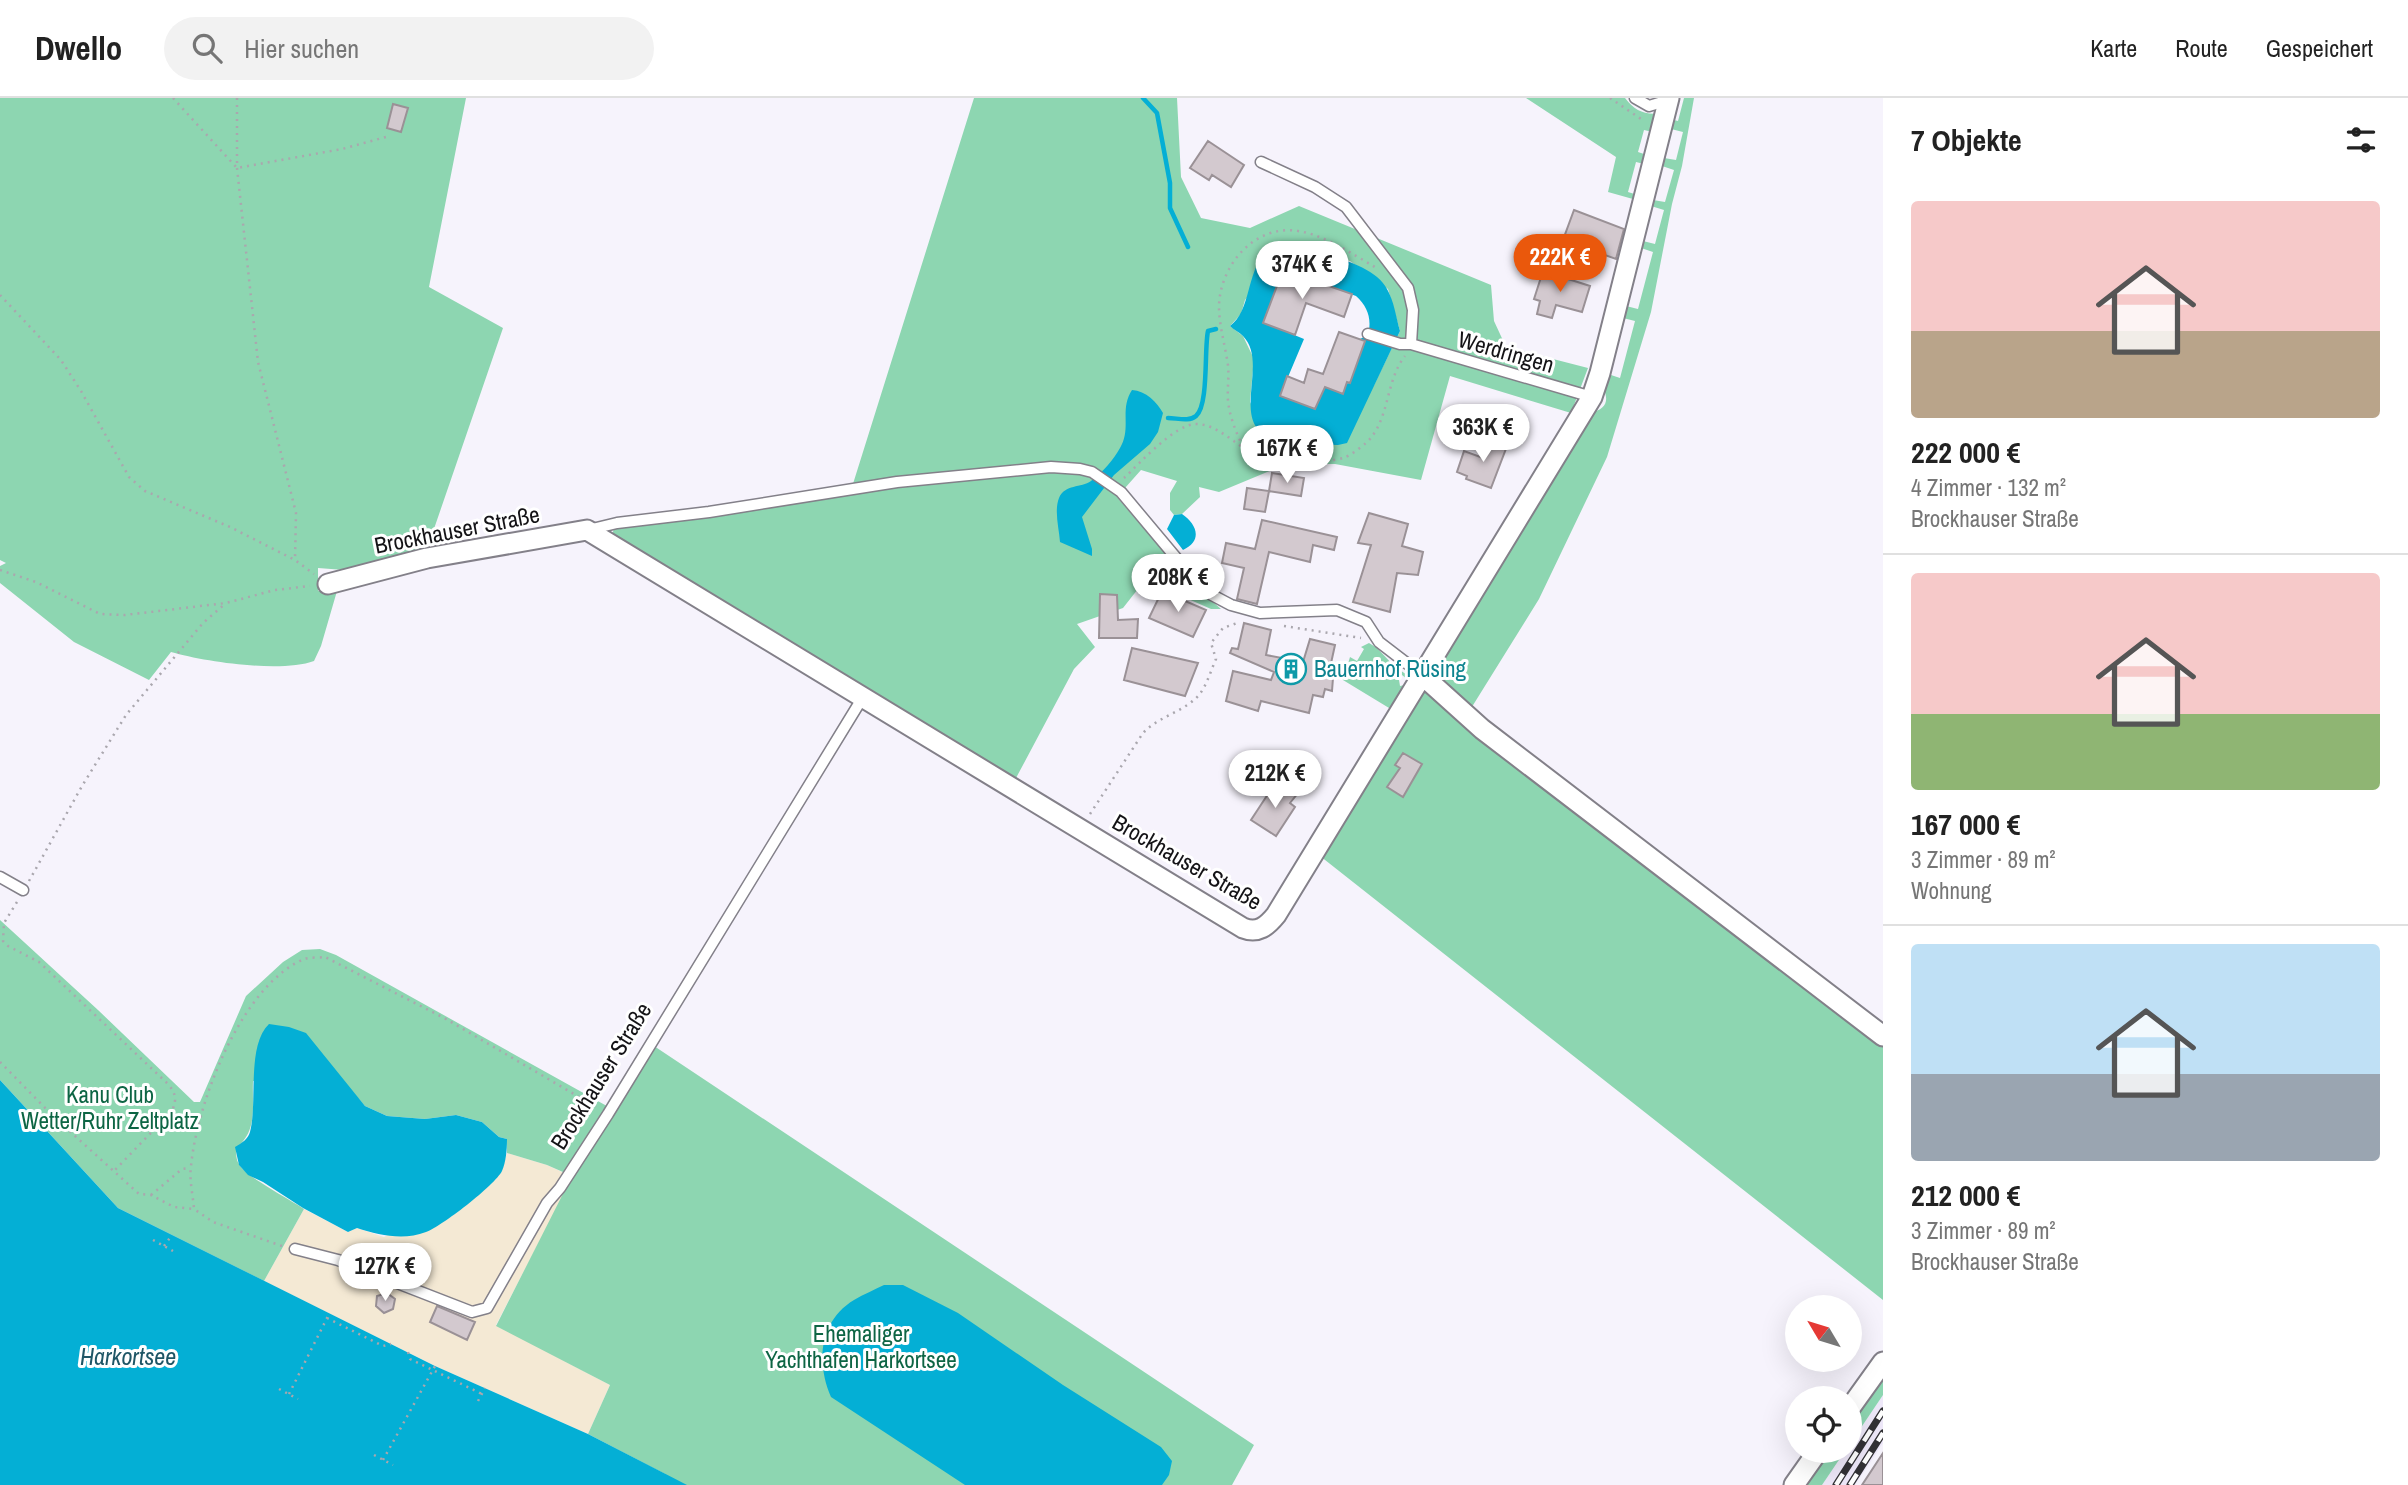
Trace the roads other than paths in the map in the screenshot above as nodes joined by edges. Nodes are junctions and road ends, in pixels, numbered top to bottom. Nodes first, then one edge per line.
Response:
1 (1634, 98) edge
2 (1669, 99) edge
3 (1261, 162) dead end
4 (1368, 334) dead end
5 (1409, 345) junction
6 (1592, 397) junction
7 (586, 530) junction
8 (328, 584) road end
9 (1422, 675) junction
10 (863, 696) junction
11 (0, 877) edge
12 (23, 890) road end
13 (1883, 1037) edge
14 (295, 1249) road end
15 (1883, 1362) edge
16 (1862, 1391) edge
17 (1810, 1463) edge
18 (1794, 1485) edge

1 - 2 lane
2 - 6 street, Brockhauser Straße
3 - 5 lane
4 - 5 lane, Werdringen
5 - 6 lane, Werdringen
6 - 9 street, Brockhauser Straße
7 - 8 street, Brockhauser Straße
7 - 9 lane
7 - 10 street, Brockhauser Straße
9 - 10 street, Brockhauser Straße
9 - 13 street
10 - 14 lane, Brockhauser Straße
11 - 12 lane
15 - 16 street
17 - 18 street

